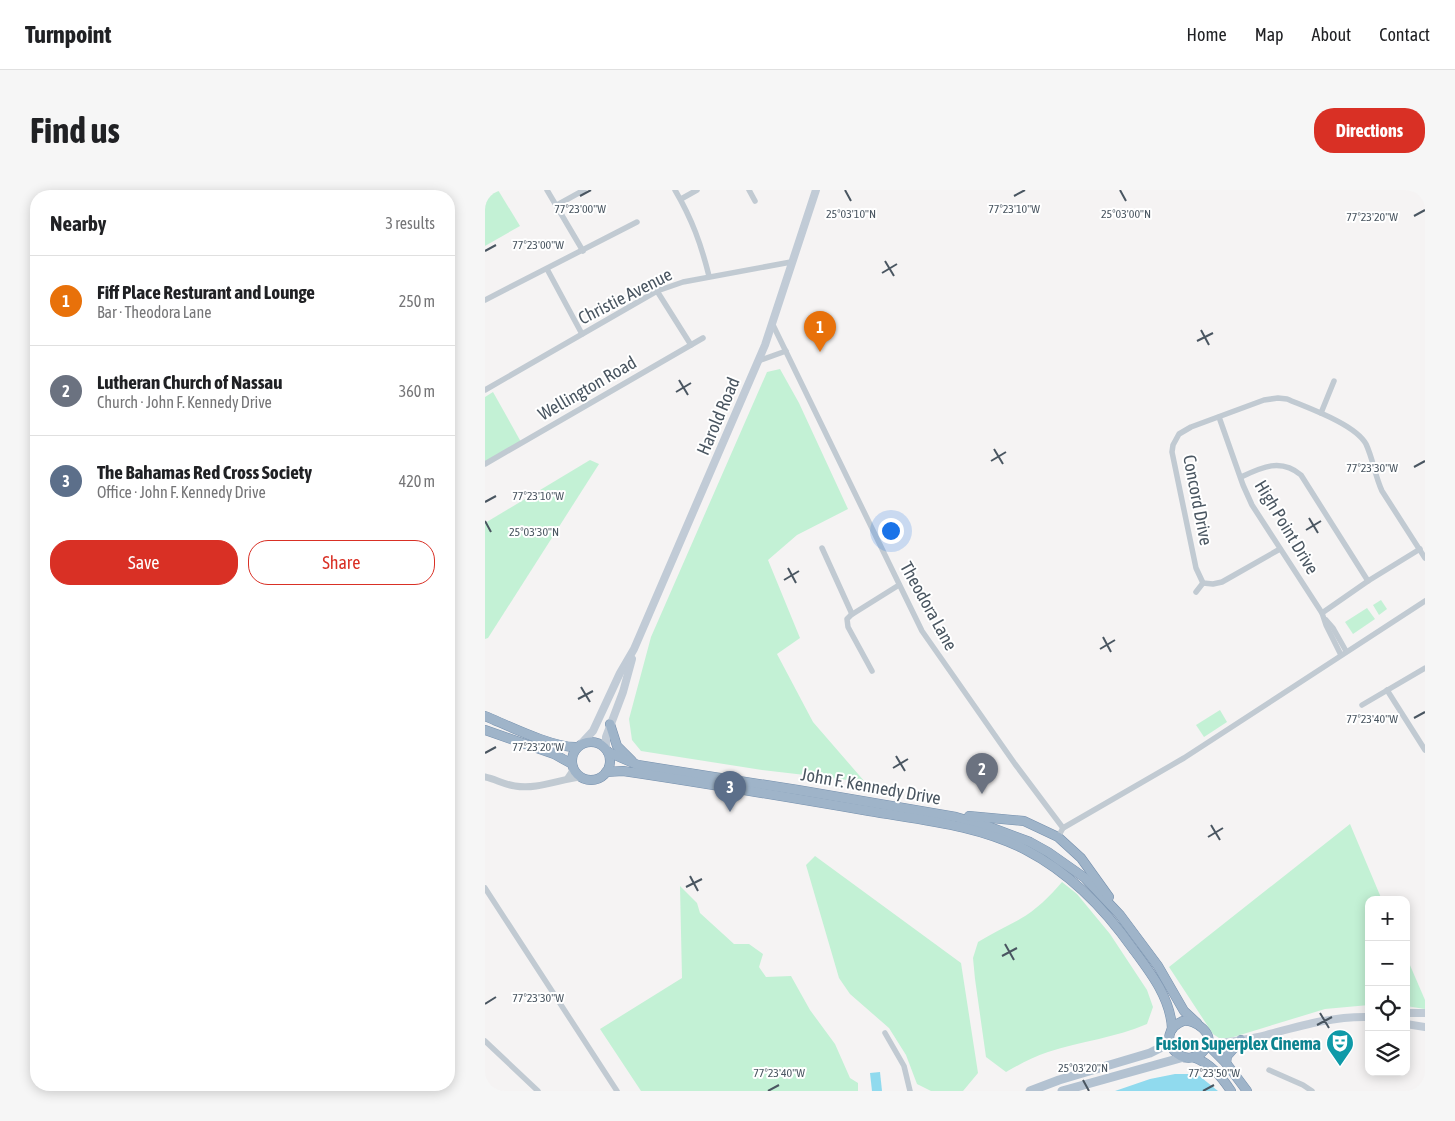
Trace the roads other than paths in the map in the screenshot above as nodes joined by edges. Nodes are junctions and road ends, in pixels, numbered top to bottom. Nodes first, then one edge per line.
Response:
1 (547, 190) edge
2 (584, 190) edge
3 (675, 190) edge
4 (697, 190) edge
5 (749, 190) edge
6 (816, 190) edge
7 (681, 199) junction
8 (755, 201) dead end
9 (557, 206) junction
10 (637, 222) dead end
11 (583, 250) junction
12 (791, 262) junction
13 (547, 269) junction
14 (709, 276) junction
15 (657, 291) junction
16 (485, 300) edge
17 (773, 325) junction
18 (582, 334) junction
19 (703, 338) dead end
20 (691, 345) junction
21 (786, 351) junction
22 (758, 361) junction
23 (1335, 381) dead end
24 (485, 390) edge
25 (1321, 413) junction
26 (1219, 417) junction
27 (485, 464) edge
28 (1241, 477) junction
29 (822, 548) dead end
30 (1280, 549) junction
31 (1420, 549) junction
32 (1425, 558) edge
33 (1368, 581) junction
34 (1203, 583) junction
35 (899, 585) junction
36 (1196, 592) dead end
37 (1425, 601) edge
38 (1322, 613) junction
39 (853, 614) junction
40 (634, 649) junction
41 (1344, 653) junction
42 (1425, 668) edge
43 (872, 671) dead end
44 (1387, 690) junction
45 (1362, 705) dead end
46 (485, 716) edge
47 (610, 724) junction
48 (485, 730) edge
49 (1423, 743) edge
50 (579, 746) junction
51 (1425, 750) edge
52 (607, 751) junction
53 (638, 765) junction
54 (573, 766) junction
55 (606, 772) junction
56 (485, 777) edge
57 (581, 777) junction
58 (567, 778) junction
59 (956, 817) junction
60 (1063, 828) junction
61 (1058, 837) junction
62 (485, 888) edge
63 (1120, 915) junction
64 (1410, 1013) edge
65 (1425, 1013) edge
66 (1365, 1017) edge
67 (1197, 1023) junction
68 (1410, 1024) edge
69 (1425, 1027) edge
70 (1172, 1029) junction
71 (1205, 1032) junction
72 (885, 1033) dead end
73 (1169, 1039) junction
74 (1241, 1040) junction
75 (485, 1041) edge
76 (1227, 1042) junction
77 (1208, 1045) junction
78 (1189, 1057) junction
79 (1226, 1063) junction
80 (1269, 1070) dead end
81 (538, 1091) edge
82 (617, 1091) edge
83 (910, 1091) edge
84 (1030, 1091) edge
85 (1062, 1091) edge
86 (1231, 1091) edge
87 (1247, 1091) edge
88 (1312, 1091) edge

1 - 9 street
2 - 9 street
3 - 7 street
4 - 7 street
5 - 8 street
6 - 12 main road, Harold Road
7 - 14 street
9 - 11 street
10 - 11 street
11 - 13 street
12 - 14 street, Christie Avenue
12 - 17 main road, Harold Road
13 - 16 street
13 - 18 street
14 - 15 street, Christie Avenue
15 - 18 street, Christie Avenue
15 - 20 street
17 - 21 street, Theodora Lane
17 - 22 main road, Harold Road
18 - 24 street, Christie Avenue
19 - 20 street, Wellington Road
20 - 27 street, Wellington Road
21 - 22 street
21 - 35 street, Theodora Lane
22 - 40 main road, Harold Road
23 - 25 street
25 - 26 street, Concord Drive
25 - 31 street, Concord Drive
26 - 28 street, High Point Drive
26 - 34 street, Concord Drive
28 - 30 street, High Point Drive
28 - 33 street
29 - 39 street
30 - 34 street
30 - 38 street, High Point Drive
31 - 32 street, Concord Drive
31 - 33 street
33 - 38 street
34 - 36 street
35 - 39 street
35 - 60 street, Theodora Lane
37 - 41 street
38 - 41 street, High Point Drive
39 - 43 street
40 - 47 main road, Harold Road
40 - 50 main road, Harold Road
41 - 60 street
42 - 44 street
44 - 45 street
44 - 49 street
46 - 50 highway, John F. Kennedy Drive
47 - 52 main road, Harold Road
47 - 53 highway
48 - 54 highway
49 - 51 street
50 - 52 highway, John F. Kennedy Drive
50 - 54 highway
52 - 53 highway, John F. Kennedy Drive
52 - 55 highway
53 - 59 highway, John F. Kennedy Drive
54 - 57 highway
54 - 58 street
55 - 57 highway, John F. Kennedy Drive
55 - 70 highway, John F. Kennedy Drive
56 - 58 street
57 - 58 street
59 - 61 highway
59 - 63 highway, John F. Kennedy Drive
60 - 61 street
61 - 63 highway
62 - 82 street
63 - 67 highway, John F. Kennedy Drive
64 - 65 main road
66 - 74 main road
67 - 70 highway
67 - 71 highway, John F. Kennedy Drive
68 - 69 main road
70 - 73 highway, John F. Kennedy Drive
71 - 76 main road
71 - 77 highway, John F. Kennedy Drive
72 - 83 street
73 - 78 highway
73 - 84 main road
74 - 76 main road
74 - 79 highway
75 - 81 street
76 - 77 main road
77 - 78 highway
77 - 79 highway
78 - 85 main road
78 - 86 highway
79 - 87 highway
80 - 88 street

